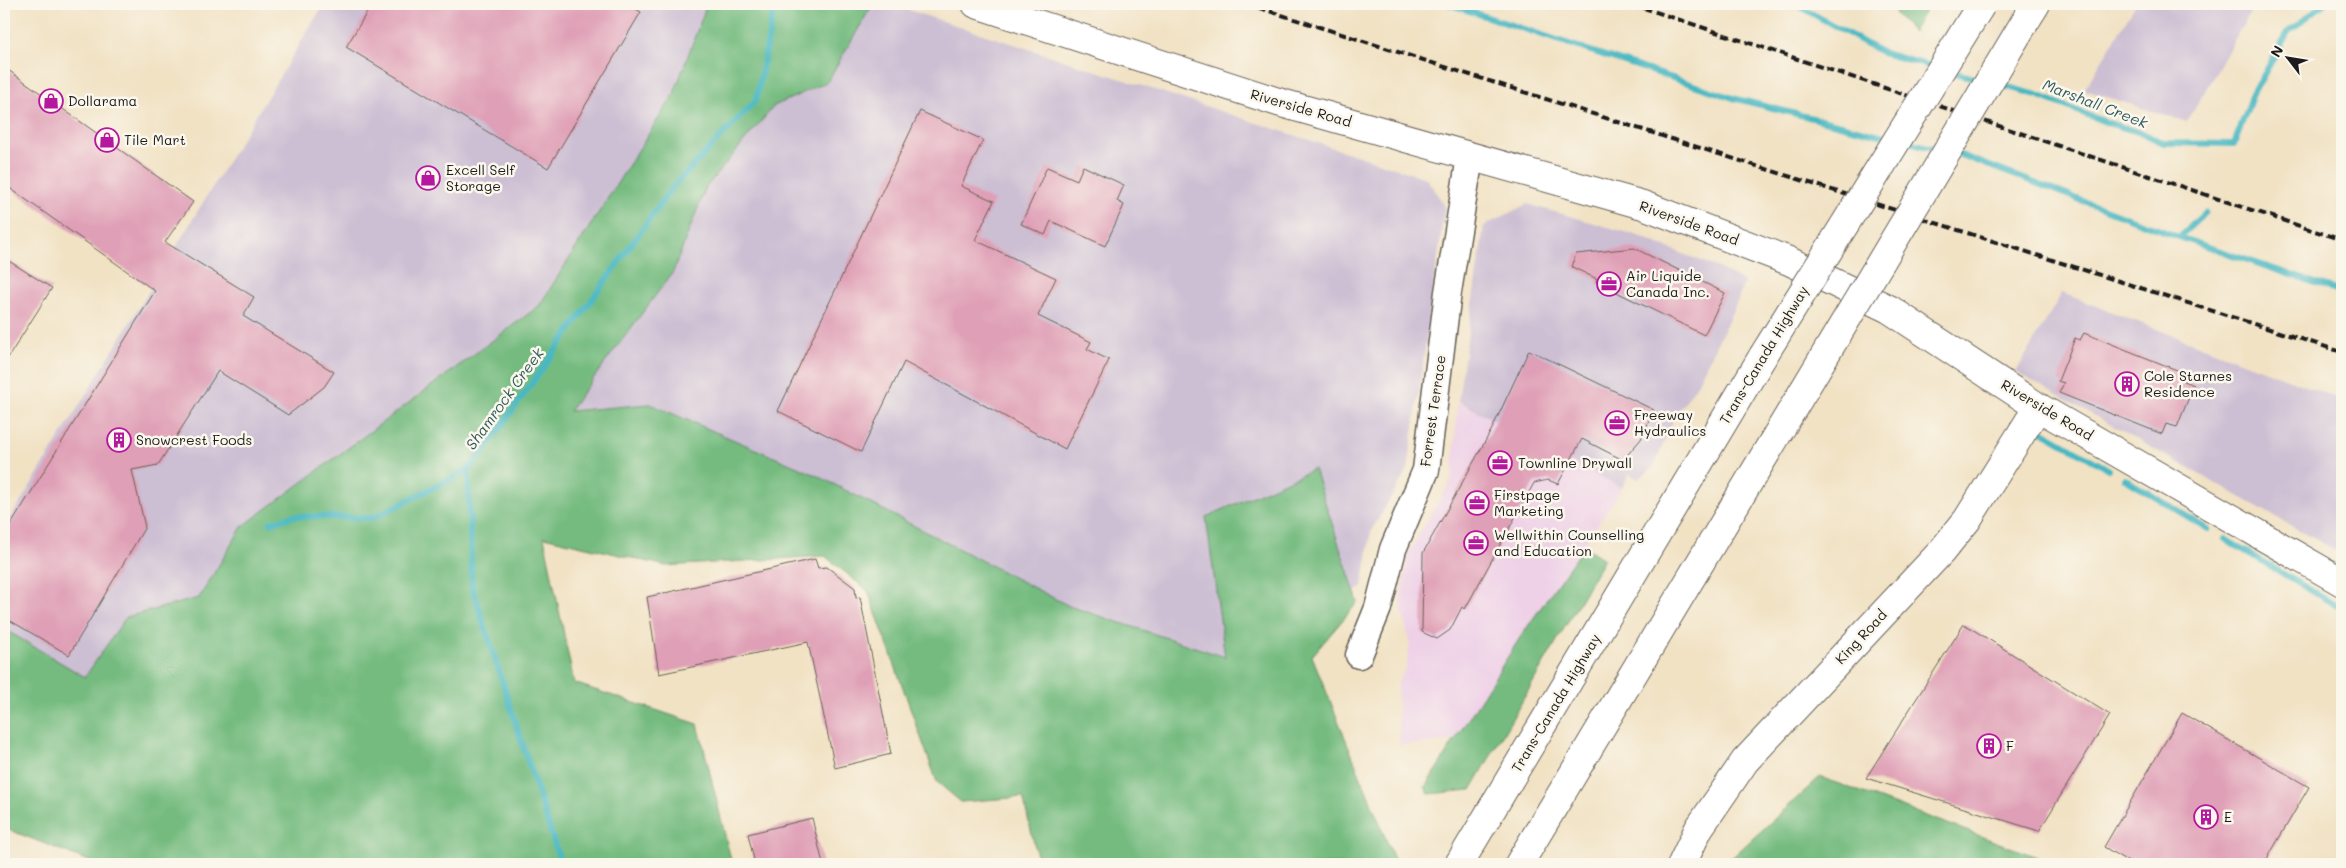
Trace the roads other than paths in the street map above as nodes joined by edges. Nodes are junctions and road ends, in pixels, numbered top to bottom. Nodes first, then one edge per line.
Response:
1 (976, 4) edge
2 (1981, 4) edge
3 (2031, 12) edge
4 (1470, 157) junction
5 (2038, 407) junction
6 (2342, 582) edge
7 (1359, 655) dead end
8 (1459, 864) edge
9 (1519, 864) edge
10 (1682, 864) edge

1 - 4 main road, Riverside Road
2 - 8 main road, Trans-Canada Highway, bridge
3 - 9 main road, bridge
4 - 5 main road, Riverside Road
4 - 7 street, Forrest Terrace
5 - 6 main road, Riverside Road
5 - 10 main road, King Road

